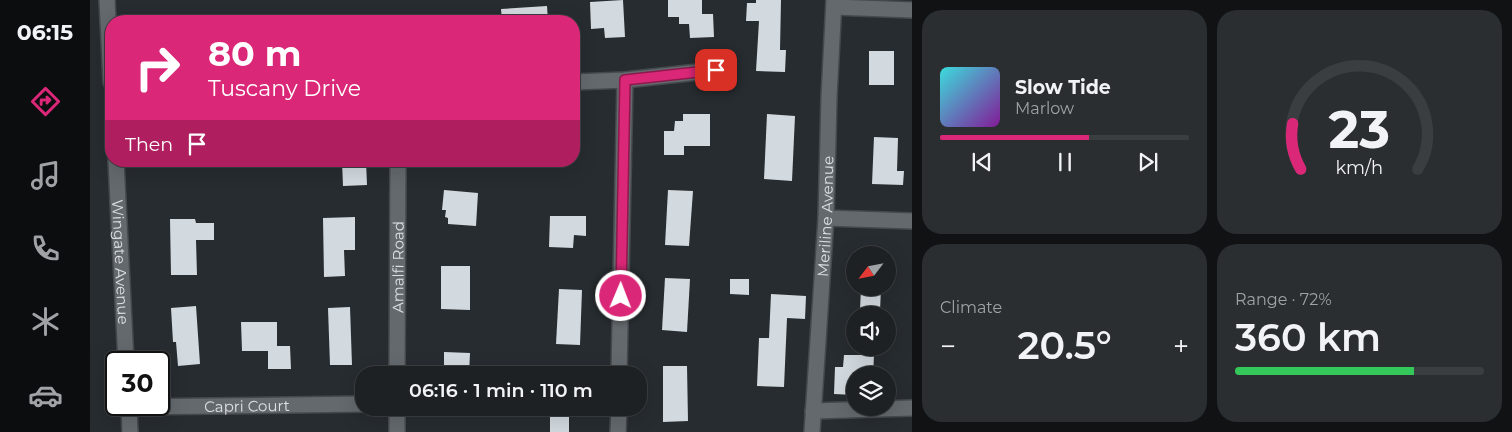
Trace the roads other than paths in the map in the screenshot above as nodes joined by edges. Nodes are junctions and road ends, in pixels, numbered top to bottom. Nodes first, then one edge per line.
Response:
1 (107, 0) edge
2 (834, 4) edge
3 (912, 10) edge
4 (108, 15) edge
5 (716, 70) dead end
6 (625, 80) junction
7 (580, 82) edge
8 (116, 167) edge
9 (398, 167) edge
10 (826, 218) junction
11 (912, 221) edge
12 (125, 351) edge
13 (397, 366) edge
14 (619, 366) edge
15 (355, 404) edge
16 (170, 406) edge
17 (912, 408) edge
18 (813, 411) junction
19 (129, 416) edge
20 (397, 416) edge
21 (619, 416) edge
22 (130, 432) edge
23 (397, 432) edge
24 (618, 432) edge
25 (812, 432) edge

1 - 4 street
2 - 3 street
2 - 10 street, Meriline Avenue
5 - 6 street
6 - 7 street
6 - 14 street
8 - 12 street, Wingate Avenue
9 - 13 street, Amalfi Road
10 - 11 street
10 - 18 street, Meriline Avenue
15 - 16 street, Capri Court
17 - 18 street
18 - 25 street, Meriline Avenue
19 - 22 street
20 - 23 street
21 - 24 street

